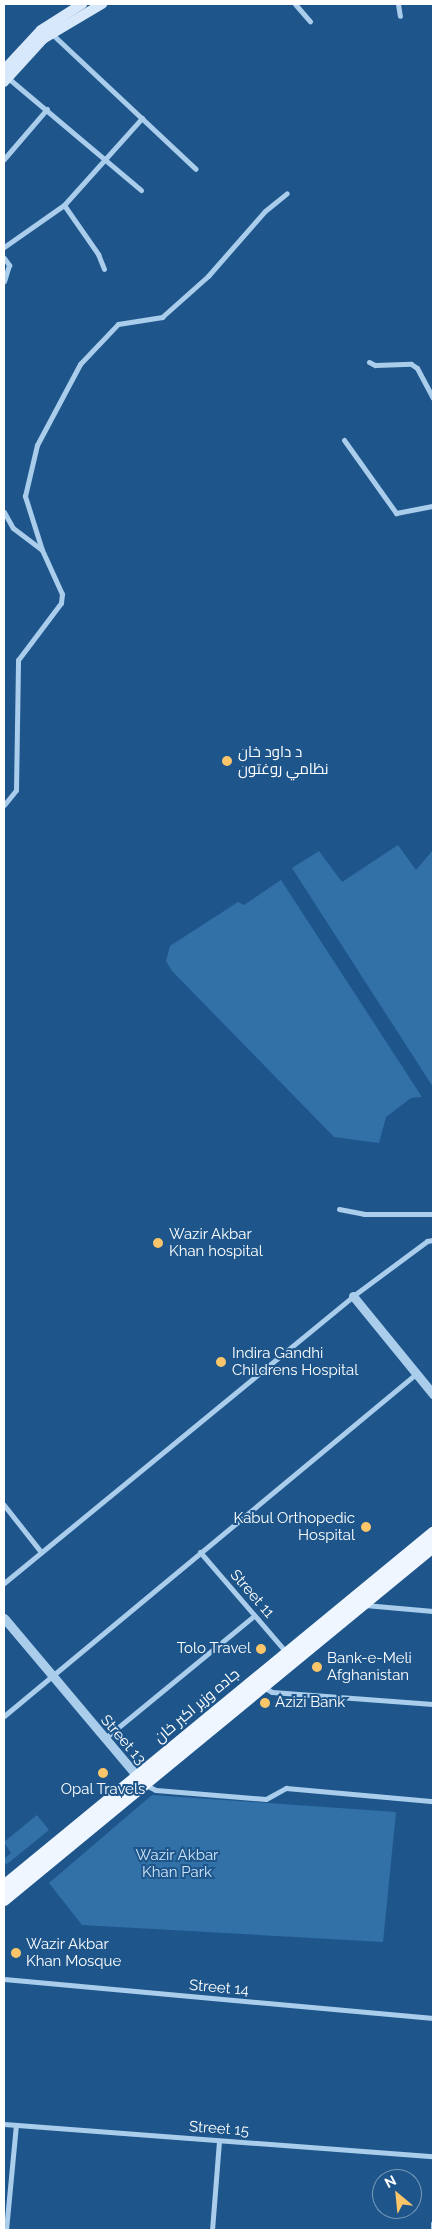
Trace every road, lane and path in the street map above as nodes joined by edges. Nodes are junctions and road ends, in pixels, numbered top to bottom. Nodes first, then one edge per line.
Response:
1 (82, 4) edge
2 (102, 4) edge
3 (295, 4) edge
4 (398, 4) edge
5 (400, 16) dead end
6 (310, 21) dead end
7 (52, 33) junction
8 (5, 78) edge
9 (47, 109) junction
10 (142, 118) junction
11 (4, 159) edge
12 (106, 160) junction
13 (196, 169) dead end
14 (141, 190) dead end
15 (287, 193) dead end
16 (64, 205) junction
17 (4, 247) edge
18 (4, 258) edge
19 (104, 269) dead end
20 (4, 281) edge
21 (368, 362) dead end
22 (433, 398) edge
23 (344, 440) dead end
24 (433, 506) edge
25 (4, 512) edge
26 (42, 550) junction
27 (4, 805) edge
28 (339, 1209) dead end
29 (433, 1214) edge
30 (433, 1240) edge
31 (353, 1296) junction
32 (416, 1373) junction
33 (433, 1394) edge
34 (4, 1505) edge
35 (433, 1532) edge
36 (433, 1547) edge
37 (41, 1552) junction
38 (200, 1552) junction
39 (4, 1583) edge
40 (359, 1600) junction
41 (433, 1611) edge
42 (254, 1616) junction
43 (4, 1618) edge
44 (286, 1653) junction
45 (50, 1676) junction
46 (260, 1682) junction
47 (433, 1704) edge
48 (4, 1716) edge
49 (104, 1739) junction
50 (141, 1780) junction
51 (433, 1800) edge
52 (4, 1886) edge
53 (4, 1900) edge
54 (4, 1980) edge
55 (433, 2018) edge
56 (4, 2124) edge
57 (16, 2125) junction
58 (220, 2141) junction
59 (433, 2156) edge
60 (433, 2223) edge
61 (6, 2230) edge
62 (212, 2230) edge
63 (433, 2230) edge

1 - 8 main road
2 - 7 main road
3 - 6 street
4 - 5 street
7 - 8 main road
7 - 10 street
8 - 9 street
9 - 11 street
9 - 12 street
10 - 12 street
10 - 13 street
12 - 14 street
12 - 16 street
15 - 26 street
16 - 17 street
16 - 19 street
18 - 20 street
21 - 22 street
23 - 24 street
25 - 26 street
26 - 27 street
28 - 29 street
30 - 31 street
31 - 32 street
31 - 37 street
32 - 33 street
32 - 38 street
34 - 37 street
35 - 40 main road, جاده وزیر اکبر خان
36 - 40 main road
37 - 39 street
38 - 42 street, Street 11
38 - 45 street
40 - 41 street
40 - 44 main road, جاده وزیر اکبر خان
40 - 46 main road
42 - 44 street, Street 11
42 - 49 street
43 - 45 street, Street 13
44 - 46 main road, جاده وزیر اکبر خان
45 - 48 street
45 - 49 street, Street 13
46 - 47 street
46 - 50 main road
49 - 50 street, Street 13
50 - 51 street, Street 13
50 - 52 main road
50 - 53 main road
54 - 55 street, Street 14
56 - 57 street, Street 15
57 - 58 street, Street 15
57 - 61 street
58 - 59 street, Street 15
58 - 62 street
60 - 63 street

